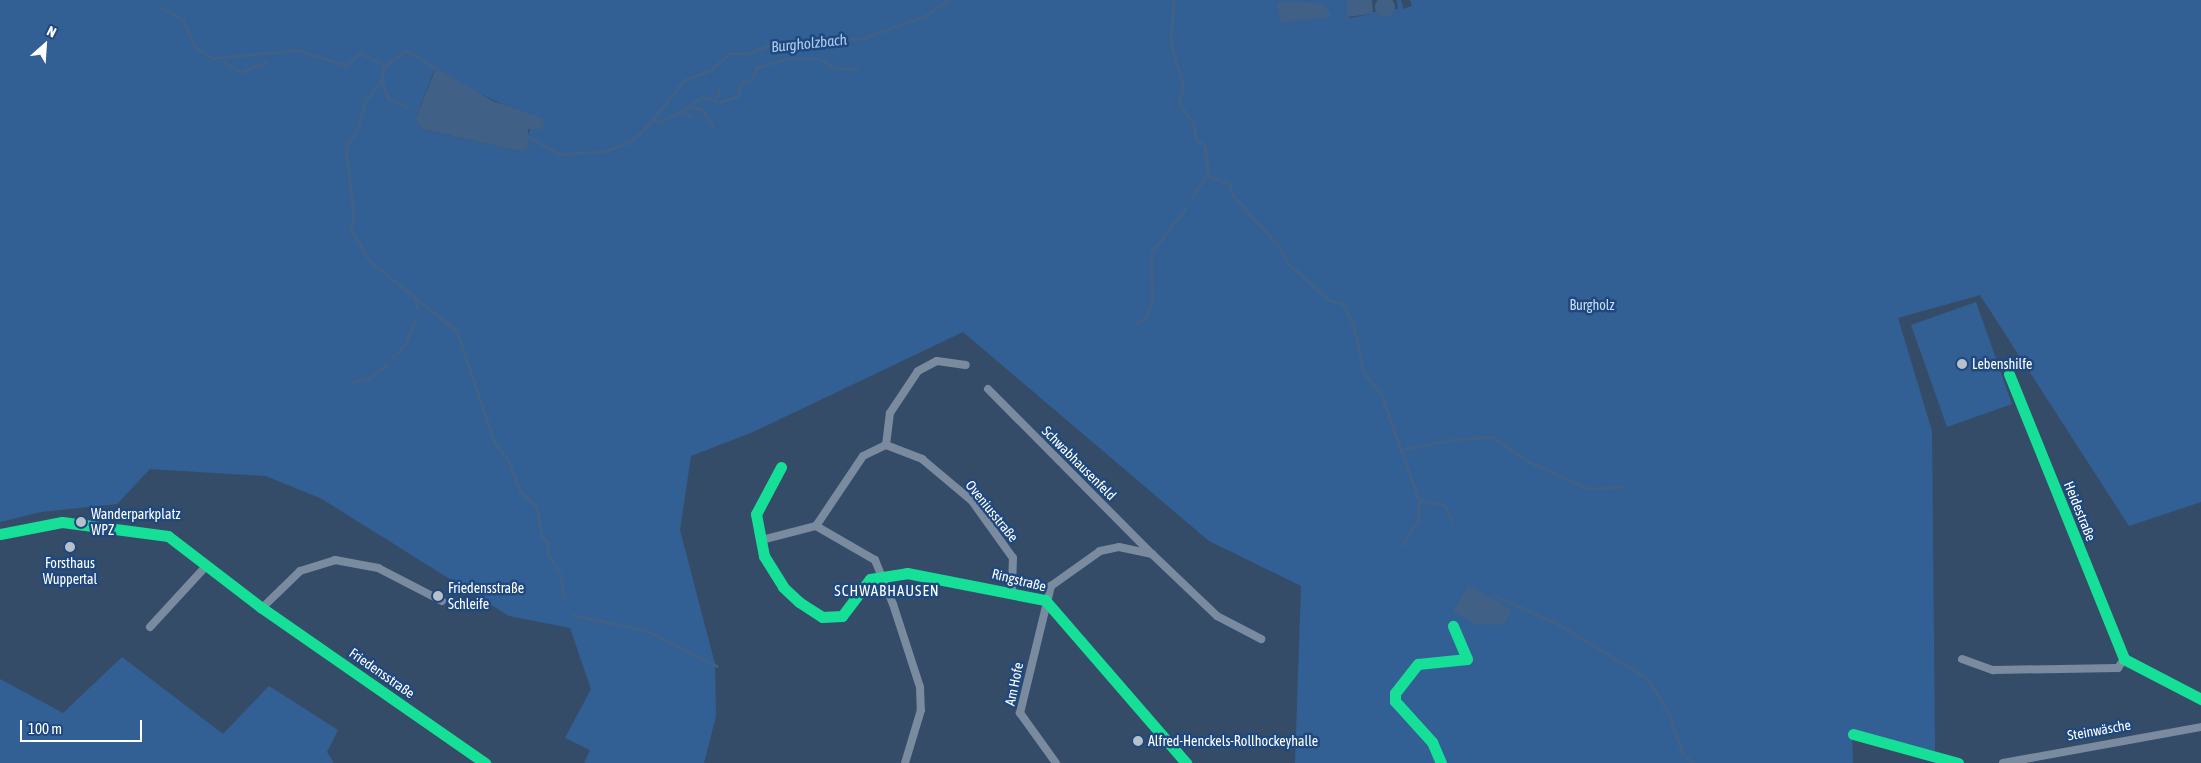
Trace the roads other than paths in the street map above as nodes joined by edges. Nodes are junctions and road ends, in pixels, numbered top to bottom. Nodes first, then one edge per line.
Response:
1 (966, 365) dead end
2 (2010, 374) dead end
3 (988, 389) dead end
4 (886, 445) junction
5 (781, 467) dead end
6 (816, 526) junction
7 (0, 534) edge
8 (762, 540) junction
9 (1152, 554) junction
10 (207, 564) junction
11 (882, 574) junction
12 (1012, 592) junction
13 (1045, 600) junction
14 (442, 602) dead end
15 (262, 608) junction
16 (1453, 626) dead end
17 (150, 627) dead end
18 (1260, 638) dead end
19 (1962, 659) dead end
20 (2124, 659) junction
21 (2201, 699) edge
22 (2201, 727) edge
23 (1853, 734) dead end
24 (485, 763) edge
25 (905, 763) edge
26 (1056, 763) edge
27 (1186, 763) edge
28 (1441, 763) edge
29 (1958, 763) edge
30 (2003, 763) edge

1 - 4 street
2 - 20 street, Heidestraße
3 - 9 street, Schwabhausenfeld
4 - 6 street
4 - 12 street, Oveniusstraße
5 - 8 street
6 - 8 street
6 - 11 street
7 - 10 street, Friedensstraße
8 - 11 street
9 - 13 street
9 - 18 street, Schwabhausenfeld
10 - 15 street, Friedensstraße
10 - 17 street
11 - 12 street, Ringstraße
11 - 25 street
12 - 13 street, Ringstraße
13 - 26 street, Am Hofe
13 - 27 street, Ringstraße
14 - 15 street
15 - 24 street, Friedensstraße
16 - 28 street
19 - 20 street
20 - 21 street
22 - 30 street, Steinwäsche
23 - 29 street

